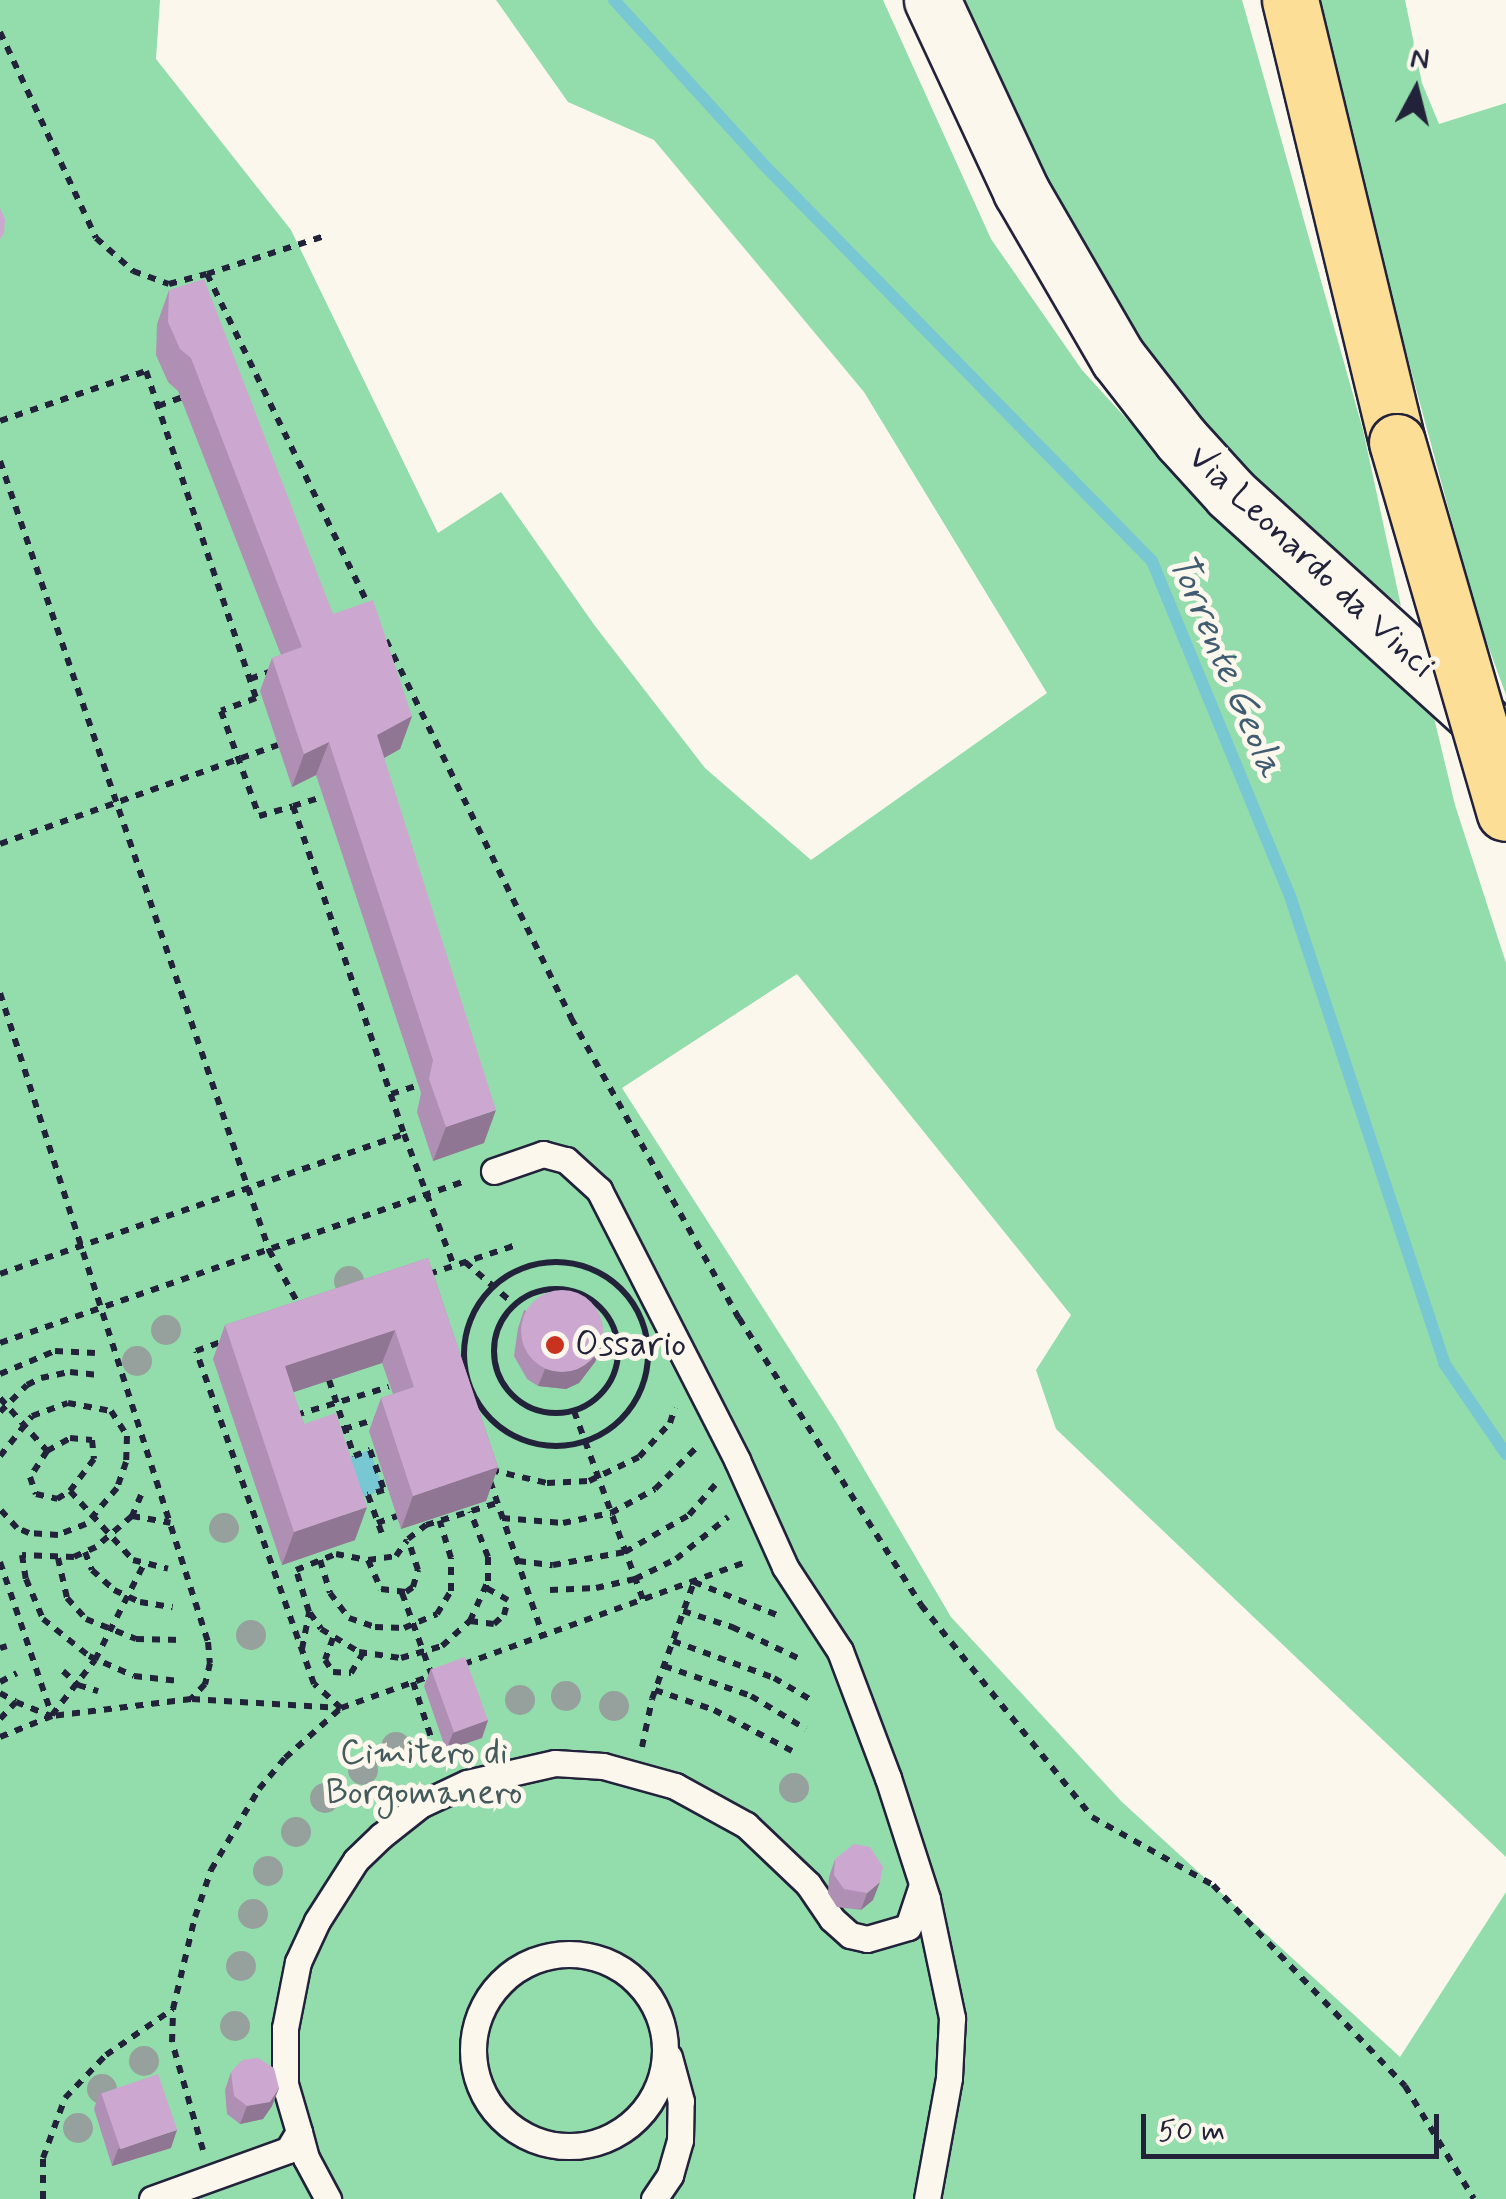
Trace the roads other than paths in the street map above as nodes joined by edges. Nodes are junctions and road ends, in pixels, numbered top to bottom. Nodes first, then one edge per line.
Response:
1 (932, 0) edge
2 (1290, 0) edge
3 (1506, 742) edge
4 (1506, 814) edge
5 (494, 1171) road end
6 (922, 1884) junction
7 (666, 2045) junction
8 (299, 2132) junction
9 (214, 2182) edge
10 (152, 2199) edge
11 (328, 2199) edge
12 (654, 2199) edge
13 (927, 2199) edge

1 - 3 street, Via Leonardo da Vinci
2 - 4 highway, bridge
5 - 6 lane
6 - 8 lane
6 - 13 lane
7 - 7 lane
7 - 12 lane
8 - 9 lane
8 - 11 lane
9 - 10 lane

